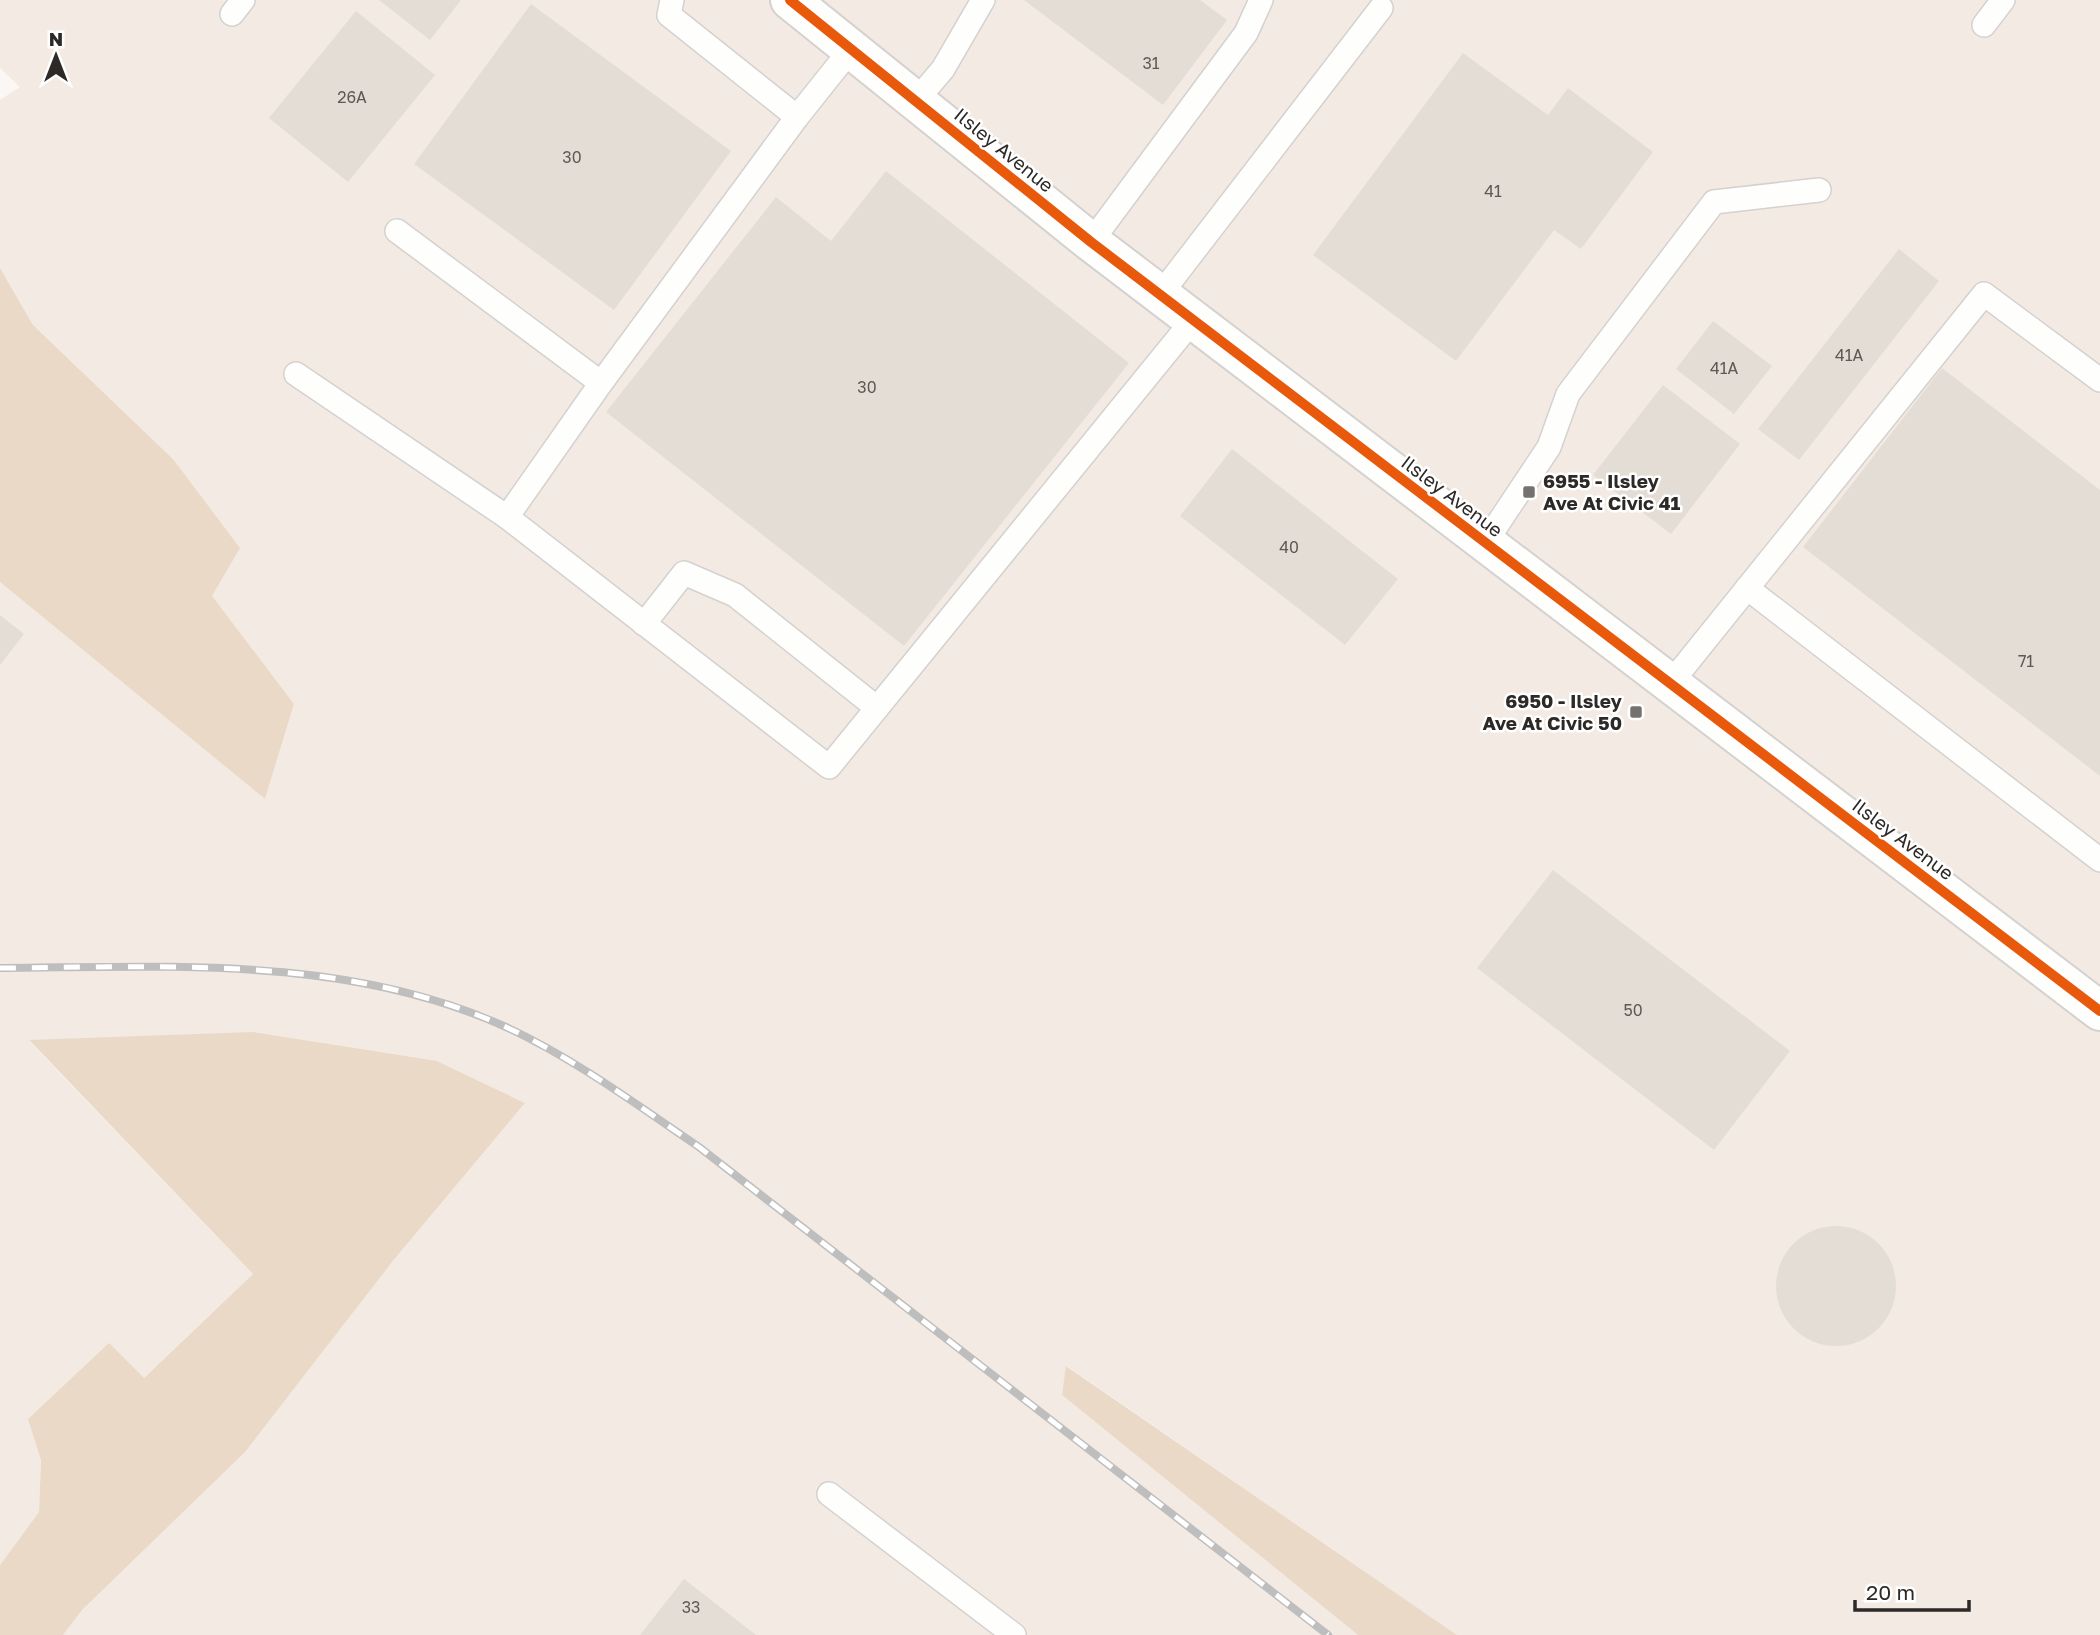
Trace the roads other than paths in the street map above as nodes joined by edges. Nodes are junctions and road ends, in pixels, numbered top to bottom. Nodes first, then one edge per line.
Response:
1 (672, 0) edge
2 (790, 0) edge
3 (983, 0) edge
4 (1261, 0) edge
5 (2003, 0) edge
6 (1381, 8) dead end
7 (1984, 25) dead end
8 (852, 48) junction
9 (915, 102) junction
10 (797, 117) junction
11 (1819, 190) dead end
12 (397, 231) dead end
13 (1091, 242) junction
14 (1160, 295) junction
15 (1193, 320) junction
16 (296, 374) dead end
17 (2100, 380) edge
18 (601, 383) junction
19 (507, 517) junction
20 (1485, 543) junction
21 (1747, 588) junction
22 (644, 624) junction
23 (1670, 684) junction
24 (877, 708) junction
25 (2100, 860) edge
26 (2100, 1011) edge
27 (829, 1494) dead end
28 (1014, 1635) edge

1 - 10 lane
2 - 8 street, Ilsley Avenue
3 - 9 lane
4 - 13 lane
5 - 7 lane
6 - 14 lane
8 - 9 street, Ilsley Avenue
8 - 10 lane
9 - 13 street, Ilsley Avenue
10 - 18 lane
11 - 20 lane
12 - 18 lane
13 - 14 street, Ilsley Avenue
14 - 15 street, Ilsley Avenue
15 - 20 street, Ilsley Avenue
15 - 24 lane
16 - 19 lane
17 - 21 lane
18 - 19 lane
19 - 22 lane
20 - 23 street, Ilsley Avenue
21 - 23 lane
21 - 25 lane
22 - 24 lane
22 - 24 lane
23 - 26 street, Ilsley Avenue
27 - 28 lane

